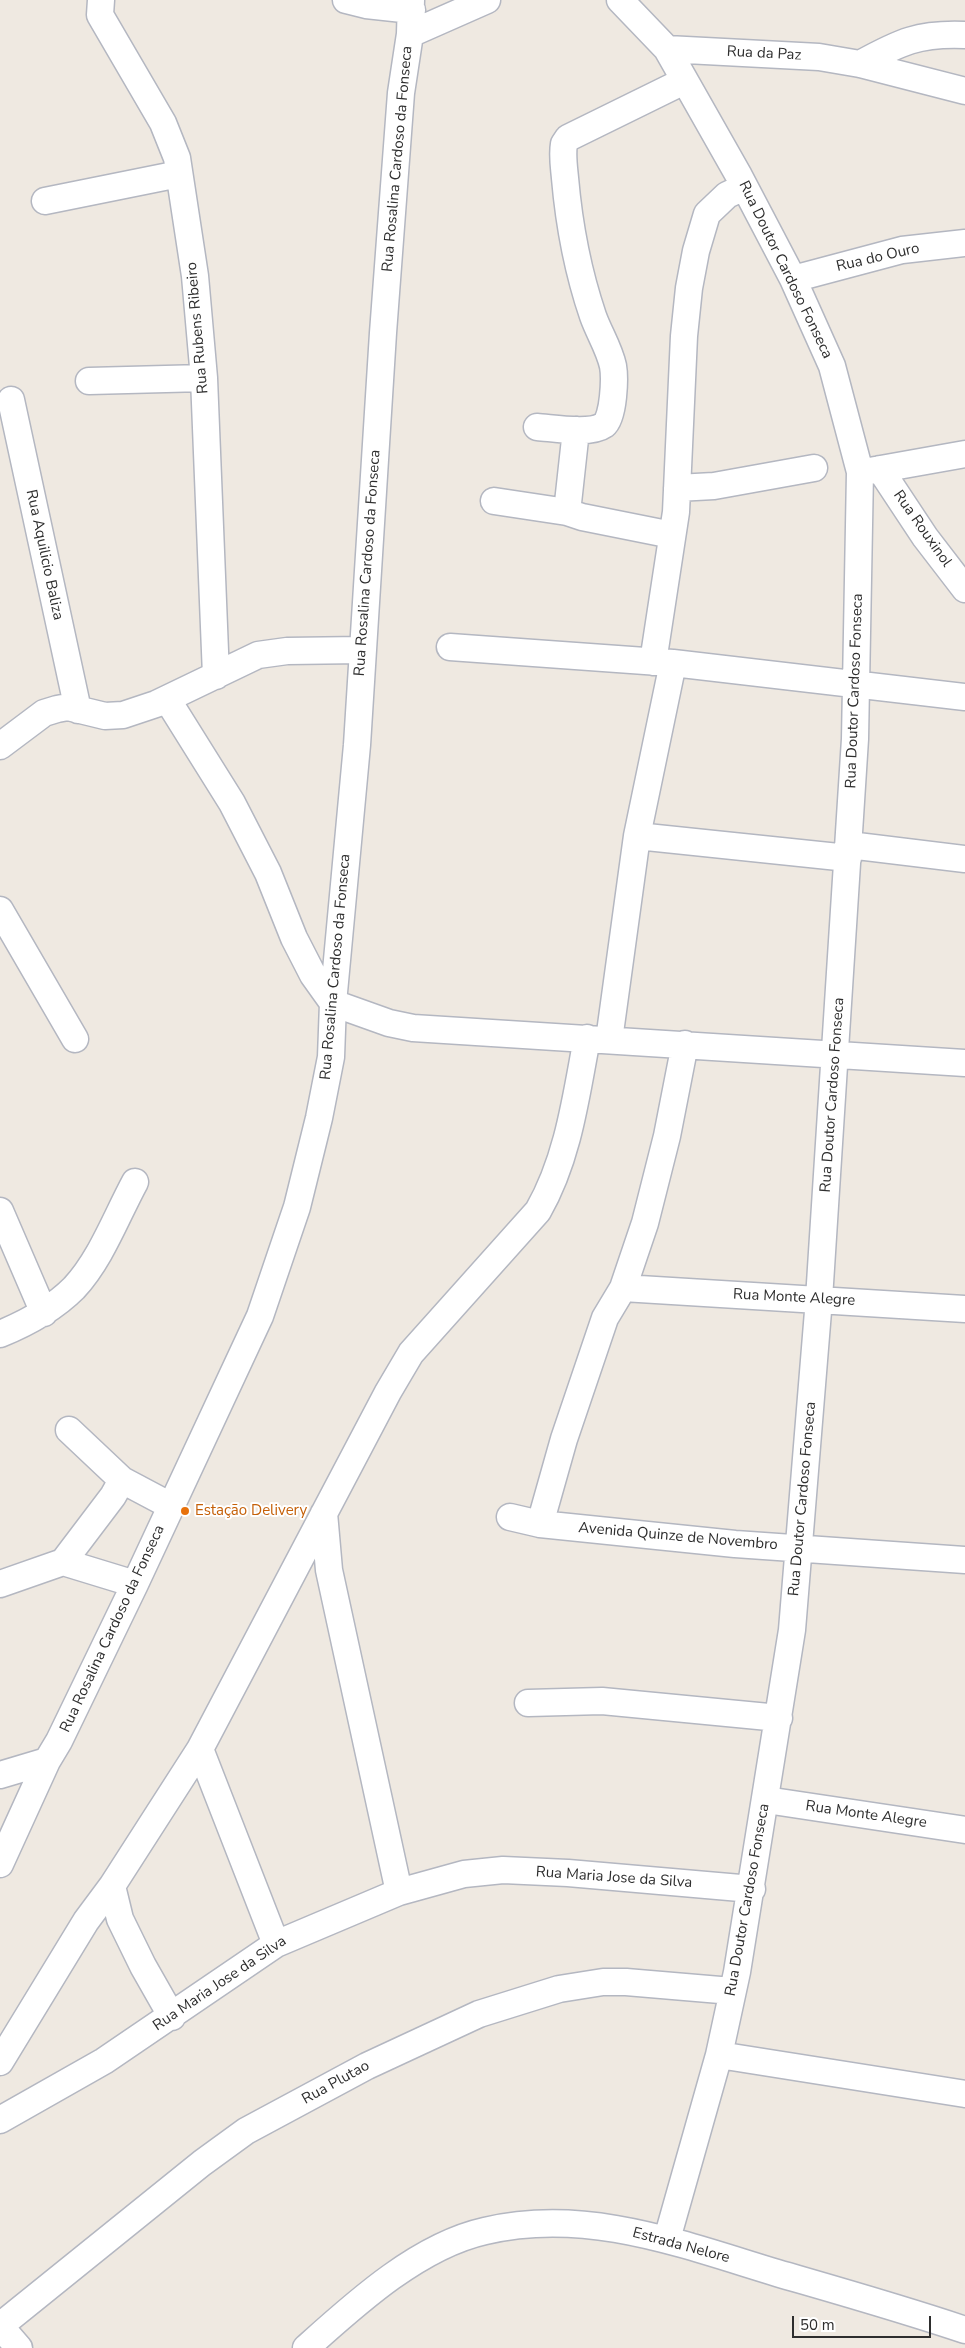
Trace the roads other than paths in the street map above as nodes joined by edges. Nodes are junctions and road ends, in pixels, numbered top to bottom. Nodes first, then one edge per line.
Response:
1 (101, 0) edge
2 (346, 0) edge
3 (487, 0) edge
4 (620, 0) edge
5 (411, 14) edge
6 (965, 35) edge
7 (667, 49) junction
8 (860, 64) junction
9 (684, 81) junction
10 (965, 91) edge
11 (179, 174) junction
12 (744, 187) junction
13 (45, 201) dead end
14 (963, 247) edge
15 (793, 280) junction
16 (204, 378) junction
17 (89, 381) dead end
18 (11, 400) dead end
19 (537, 426) dead end
20 (576, 430) junction
21 (965, 454) edge
22 (814, 468) dead end
23 (870, 471) junction
24 (677, 488) junction
25 (494, 501) dead end
26 (568, 512) junction
27 (672, 535) junction
28 (965, 589) edge
29 (450, 647) dead end
30 (362, 650) junction
31 (663, 662) junction
32 (216, 676) junction
33 (856, 684) junction
34 (965, 697) edge
35 (167, 699) junction
36 (78, 710) junction
37 (0, 746) edge
38 (637, 836) junction
39 (848, 852) junction
40 (965, 859) edge
41 (0, 910) edge
42 (333, 1003) junction
43 (75, 1039) dead end
44 (598, 1039) junction
45 (685, 1044) junction
46 (836, 1056) junction
47 (965, 1063) edge
48 (135, 1182) dead end
49 (0, 1211) edge
50 (623, 1288) junction
51 (819, 1299) junction
52 (965, 1309) edge
53 (44, 1313) junction
54 (0, 1334) edge
55 (69, 1430) dead end
56 (122, 1480) junction
57 (171, 1506) junction
58 (324, 1513) junction
59 (510, 1517) dead end
60 (540, 1524) junction
61 (799, 1547) junction
62 (965, 1560) edge
63 (63, 1562) junction
64 (0, 1584) edge
65 (135, 1584) junction
66 (528, 1703) dead end
67 (779, 1718) junction
68 (200, 1749) junction
69 (47, 1761) junction
70 (0, 1775) edge
71 (766, 1800) junction
72 (965, 1830) edge
73 (0, 1864) edge
74 (112, 1886) junction
75 (752, 1888) junction
76 (399, 1892) junction
77 (276, 1944) junction
78 (732, 1991) junction
79 (172, 2017) junction
80 (719, 2055) junction
81 (0, 2062) edge
82 (965, 2094) edge
83 (0, 2120) edge
84 (667, 2238) junction
85 (0, 2326) edge
86 (965, 2330) edge
87 (19, 2348) edge
88 (306, 2348) edge

1 - 11 street, Rua Rubens Ribeiro
2 - 5 street
3 - 5 street, Rua Rosalina Cardoso da Fonseca
4 - 7 street, Rua Doutor Cardoso Fonseca
5 - 30 street, Rua Rosalina Cardoso da Fonseca
6 - 8 street
7 - 8 street, Rua da Paz
7 - 9 street, Rua Doutor Cardoso Fonseca
8 - 10 street, Rua da Paz
9 - 12 street, Rua Doutor Cardoso Fonseca
9 - 20 street
11 - 13 street
11 - 16 street, Rua Rubens Ribeiro
12 - 15 street, Rua Doutor Cardoso Fonseca
12 - 24 street
14 - 15 street, Rua do Ouro
15 - 23 street, Rua Doutor Cardoso Fonseca
16 - 17 street
16 - 32 street, Rua Rubens Ribeiro
18 - 36 street, Rua Aquilicio Baliza
19 - 20 street
20 - 26 street
21 - 23 street, Rua Rouxinol
22 - 24 street
23 - 28 street, Rua Rouxinol
23 - 33 street, Rua Doutor Cardoso Fonseca
24 - 27 street
25 - 26 street
26 - 27 street
27 - 31 street
29 - 31 street
30 - 32 street
30 - 42 street, Rua Rosalina Cardoso da Fonseca
31 - 33 street
31 - 38 street
32 - 35 street
33 - 34 street
33 - 39 street, Rua Doutor Cardoso Fonseca
35 - 36 street
35 - 42 street
36 - 37 street
38 - 39 street
38 - 44 street
39 - 40 street
39 - 46 street, Rua Doutor Cardoso Fonseca
41 - 43 street
42 - 44 street
42 - 57 street, Rua Rosalina Cardoso da Fonseca
44 - 45 street
44 - 58 street
45 - 46 street
45 - 50 street
46 - 47 street
46 - 51 street, Rua Doutor Cardoso Fonseca
48 - 53 street
49 - 53 street
50 - 51 street, Rua Monte Alegre
50 - 60 street
51 - 52 street, Rua Monte Alegre
51 - 61 street, Rua Doutor Cardoso Fonseca
53 - 54 street
55 - 56 street
56 - 57 street
56 - 63 street
57 - 65 street, Rua Rosalina Cardoso da Fonseca
58 - 68 street
58 - 76 street
59 - 60 street, Avenida Quinze de Novembro
60 - 61 street, Avenida Quinze de Novembro
61 - 62 street, Avenida Quinze de Novembro
61 - 67 street, Rua Doutor Cardoso Fonseca
63 - 64 street
63 - 65 street
65 - 69 street, Rua Rosalina Cardoso da Fonseca
66 - 67 street
67 - 71 street, Rua Doutor Cardoso Fonseca
68 - 74 street
68 - 77 street
69 - 70 street
69 - 73 street, Rua Rosalina Cardoso da Fonseca
71 - 72 street, Rua Monte Alegre
71 - 75 street, Rua Doutor Cardoso Fonseca
74 - 79 street
74 - 81 street
75 - 76 street, Rua Maria Jose da Silva
75 - 78 street, Rua Doutor Cardoso Fonseca
76 - 77 street, Rua Maria Jose da Silva
77 - 79 street, Rua Maria Jose da Silva
78 - 80 street, Rua Doutor Cardoso Fonseca
78 - 85 street, Rua Plutao
79 - 83 street, Rua Maria Jose da Silva
80 - 82 street
80 - 84 street, Rua Doutor Cardoso Fonseca
84 - 86 street, Estrada Nelore
84 - 88 street, Estrada Nelore
85 - 87 street

